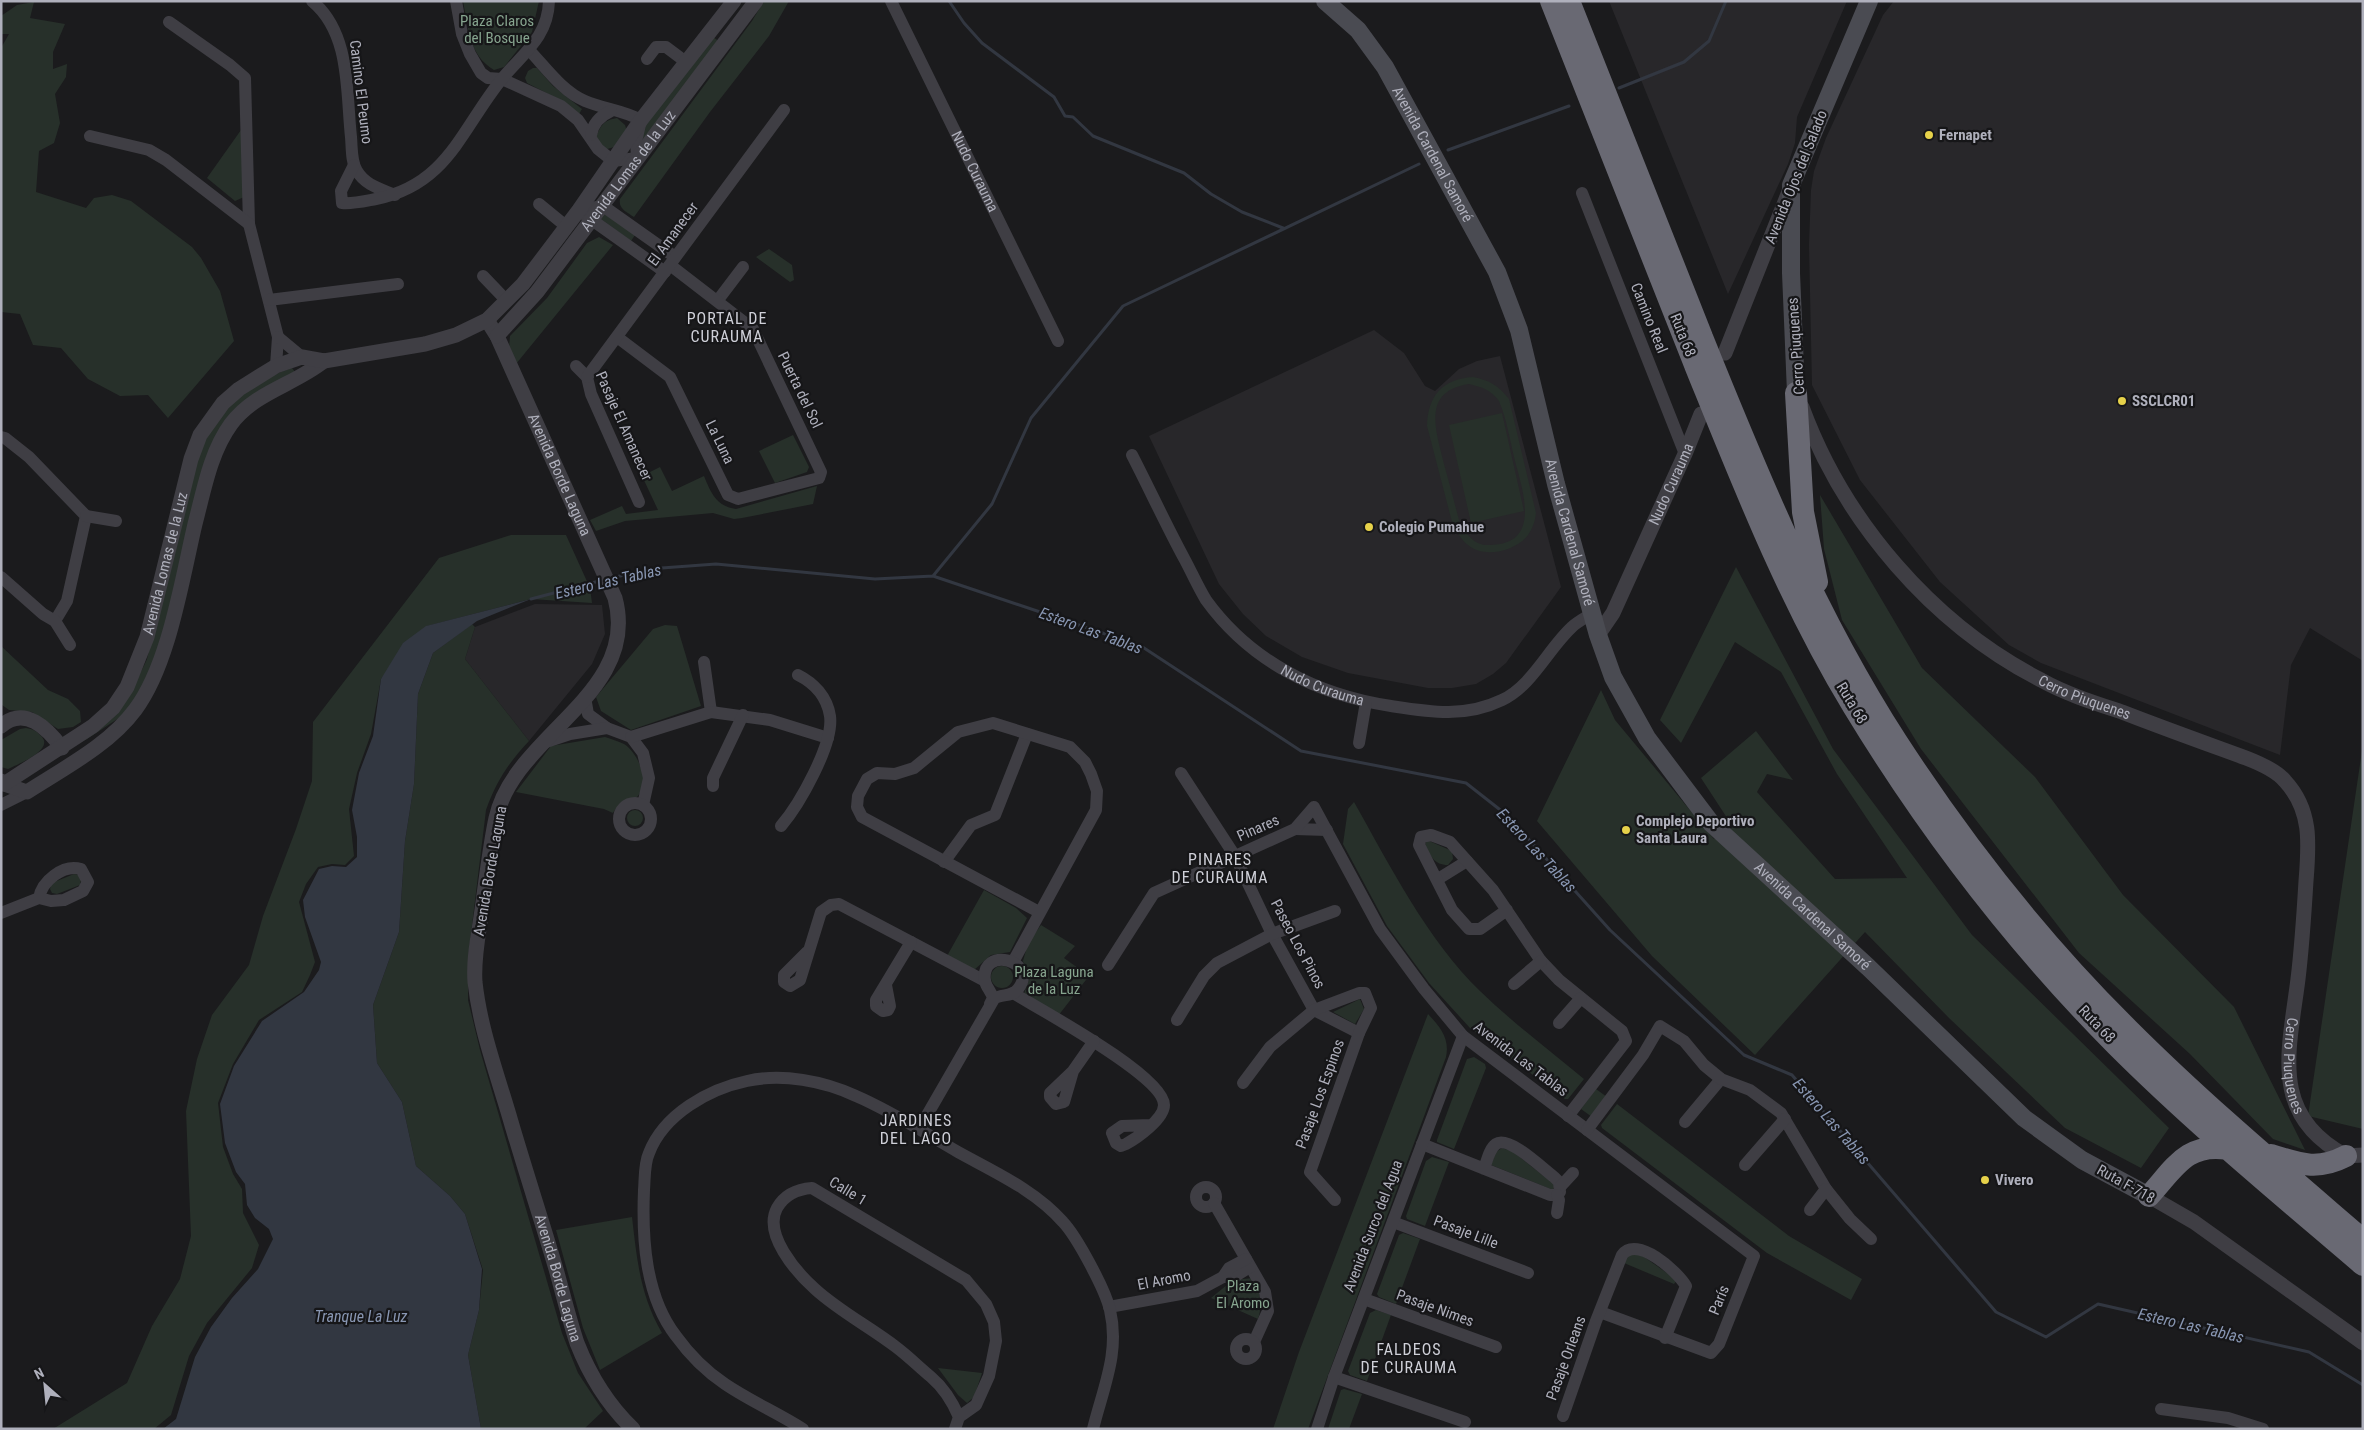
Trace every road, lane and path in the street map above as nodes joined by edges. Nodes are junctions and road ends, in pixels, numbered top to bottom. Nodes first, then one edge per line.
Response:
1 (312, 1) edge
2 (456, 1) edge
3 (549, 1) edge
4 (734, 1) edge
5 (891, 1) edge
6 (1325, 1) edge
7 (1551, 1) edge
8 (1569, 1) edge
9 (1869, 1) edge
10 (752, 7) edge
11 (169, 22) dead end
12 (530, 51) junction
13 (646, 59) dead end
14 (686, 62) junction
15 (502, 79) junction
16 (784, 110) dead end
17 (612, 111) junction
18 (641, 120) junction
19 (591, 135) junction
20 (90, 136) dead end
21 (637, 158) junction
22 (613, 161) junction
23 (354, 165) junction
24 (1791, 185) junction
25 (1582, 194) dead end
26 (395, 195) junction
27 (539, 204) dead end
28 (602, 206) junction
29 (579, 210) junction
30 (592, 220) junction
31 (249, 224) junction
32 (567, 227) junction
33 (642, 234) junction
34 (632, 249) junction
35 (670, 265) junction
36 (743, 267) dead end
37 (483, 275) dead end
38 (398, 284) dead end
39 (270, 300) junction
40 (718, 300) junction
41 (507, 301) junction
42 (487, 320) junction
43 (497, 336) junction
44 (278, 337) junction
45 (617, 337) junction
46 (1058, 342) dead end
47 (1725, 353) dead end
48 (302, 357) junction
49 (324, 361) junction
50 (276, 366) junction
51 (576, 366) dead end
52 (588, 377) junction
53 (1796, 393) junction
54 (1700, 414) dead end
55 (1, 437) edge
56 (1132, 454) dead end
57 (1685, 454) junction
58 (819, 478) joint
59 (639, 502) dead end
60 (86, 516) junction
61 (116, 522) dead end
62 (1, 577) edge
63 (1591, 614) junction
64 (55, 621) junction
65 (1598, 635) junction
66 (1835, 635) junction
67 (70, 645) dead end
68 (704, 662) dead end
69 (798, 675) dead end
70 (585, 697) junction
71 (1366, 702) junction
72 (711, 712) junction
73 (571, 713) junction
74 (588, 714) junction
75 (743, 715) junction
76 (2, 722) edge
77 (607, 728) junction
78 (564, 730) junction
79 (1026, 734) junction
80 (630, 737) junction
81 (828, 738) junction
82 (1359, 743) dead end
83 (62, 748) junction
84 (1181, 773) dead end
85 (2, 784) edge
86 (713, 786) dead end
87 (27, 792) junction
88 (1, 805) edge
89 (643, 805) dead end
90 (1314, 807) joint
91 (781, 826) dead end
92 (1295, 829) junction
93 (1327, 830) junction
94 (1235, 856) junction
95 (1468, 861) junction
96 (944, 862) junction
97 (1438, 879) junction
98 (39, 898) dead end
99 (1507, 910) junction
100 (1335, 911) dead end
101 (1039, 912) junction
102 (1, 913) edge
103 (1272, 934) junction
104 (911, 942) junction
105 (808, 952) dead end
106 (1541, 961) junction
107 (1014, 962) junction
108 (1108, 965) dead end
109 (985, 981) junction
110 (1514, 984) dead end
111 (886, 985) dead end
112 (1013, 993) junction
113 (1580, 998) junction
114 (990, 1004) junction
115 (1905, 1004) joint
116 (1314, 1010) junction
117 (1177, 1020) dead end
118 (1559, 1023) dead end
119 (1359, 1033) junction
120 (1463, 1036) junction
121 (1094, 1041) junction
122 (1073, 1071) dead end
123 (1721, 1079) junction
124 (1243, 1083) dead end
125 (2182, 1107) junction
126 (1568, 1116) junction
127 (1785, 1119) junction
128 (1685, 1122) dead end
129 (1150, 1125) dead end
130 (919, 1129) junction
131 (1587, 1130) junction
132 (1422, 1144) junction
133 (2228, 1149) junction
134 (2260, 1151) junction
135 (2188, 1153) junction
136 (2355, 1156) edge
137 (1745, 1165) dead end
138 (1484, 1169) junction
139 (1573, 1172) dead end
140 (1826, 1190) junction
141 (1559, 1191) junction
142 (2150, 1196) junction
143 (1335, 1200) dead end
144 (1214, 1203) dead end
145 (1810, 1210) dead end
146 (1557, 1213) dead end
147 (1393, 1222) junction
148 (1871, 1239) dead end
149 (2363, 1240) edge
150 (1754, 1256) joint
151 (1248, 1263) junction
152 (2363, 1265) edge
153 (1528, 1273) dead end
154 (1364, 1299) junction
155 (1109, 1307) junction
156 (1600, 1312) junction
157 (1665, 1338) junction
158 (1254, 1342) dead end
159 (2363, 1343) edge
160 (1496, 1347) dead end
161 (1334, 1377) junction
162 (2161, 1409) dead end
163 (1563, 1416) dead end
164 (1465, 1422) dead end
165 (626, 1426) edge
166 (957, 1426) edge
167 (803, 1429) edge
168 (1093, 1429) edge
169 (1317, 1429) edge
170 (2263, 1429) edge

1 - 23 street, Camino El Peumo
2 - 15 street
3 - 12 street
4 - 10 street
4 - 14 street, Avenida Lomas de la Luz
5 - 46 street, Nudo Curauma
6 - 63 main road, Avenida Cardenal Samoré
7 - 125 highway, Ruta 68
8 - 66 highway, Ruta 68
9 - 24 main road, Avenida Ojos del Salado
10 - 21 street, Avenida Lomas de la Luz
11 - 31 street
12 - 15 street
12 - 17 street
13 - 14 street
14 - 18 street, Avenida Lomas de la Luz
15 - 19 street
15 - 26 street
16 - 35 street, El Amanecer
17 - 18 street
17 - 19 street
18 - 21 street
18 - 22 street, Avenida Lomas de la Luz
19 - 22 street
20 - 31 street
21 - 22 street
21 - 28 street, Avenida Lomas de la Luz
22 - 29 street, Avenida Lomas de la Luz
23 - 26 street, Camino El Peumo
23 - 26 street, Camino El Peumo
24 - 47 street, Avenida Ojos del Salado
24 - 53 main road, Cerro Piuquenes
25 - 57 street, Camino Real
27 - 32 street, Avenida Lomas de la Luz
28 - 29 street
28 - 30 street, Avenida Lomas de la Luz
28 - 33 street, Puerta del Sol
29 - 30 street, Puerta del Sol
29 - 32 street, Avenida Lomas de la Luz
30 - 34 street, Puerta del Sol
30 - 43 street, Avenida Lomas de la Luz
31 - 39 street
32 - 41 street, Avenida Lomas de la Luz
33 - 34 street
33 - 35 street, Puerta del Sol
34 - 35 street, Puerta del Sol
35 - 40 street, Puerta del Sol
35 - 45 street, El Amanecer
36 - 40 street
37 - 41 street
38 - 39 street
39 - 44 street
40 - 58 street, Puerta del Sol
41 - 42 street, Avenida Lomas de la Luz
42 - 43 street, Avenida Borde Laguna
42 - 49 street, Avenida Lomas de la Luz
43 - 70 street, Avenida Borde Laguna
44 - 48 street
44 - 50 street
45 - 52 street, El Amanecer
45 - 58 street, La Luna
48 - 49 street, Avenida Lomas de la Luz
48 - 50 street, Avenida Lomas de la Luz
49 - 87 street, Avenida Lomas de la Luz
50 - 83 street, Avenida Lomas de la Luz
51 - 52 street, Pasaje El Amanecer
52 - 59 street, Pasaje El Amanecer
53 - 66 highway
53 - 136 street, Cerro Piuquenes
54 - 57 street, Nudo Curauma
55 - 60 street
56 - 71 street, Nudo Curauma
57 - 65 street, Nudo Curauma
60 - 61 street
60 - 64 street
62 - 64 street
63 - 65 main road, Avenida Cardenal Samoré
63 - 71 street, Nudo Curauma
64 - 67 street
65 - 115 main road, Avenida Cardenal Samoré
66 - 134 highway, Ruta 68
68 - 72 street
69 - 81 street
70 - 73 street, Avenida Borde Laguna
70 - 74 street
71 - 82 street
72 - 75 street
72 - 80 street
73 - 74 street
73 - 78 street, Avenida Borde Laguna
74 - 77 street
75 - 81 street
75 - 86 street
76 - 83 street
77 - 78 street
77 - 80 street
78 - 165 street, Avenida Borde Laguna
79 - 96 street
79 - 96 street
79 - 101 street
80 - 89 street
81 - 91 street
83 - 85 street, Avenida Lomas de la Luz
84 - 94 street, Paseo Los Pinos
85 - 87 street, Avenida Lomas de la Luz
87 - 88 street, Avenida Lomas de la Luz
90 - 92 street, Pinares
90 - 93 street, Avenida Las Tablas
92 - 93 street, Pinares
92 - 94 street, Pinares
93 - 120 street, Avenida Las Tablas
94 - 103 street, Paseo Los Pinos
94 - 108 street, Pinares
95 - 97 street
95 - 97 street
95 - 99 street
96 - 101 street
97 - 99 street
98 - 102 street
99 - 106 street
100 - 103 street
101 - 107 street
103 - 116 street, Paseo Los Pinos
103 - 117 street
104 - 105 street
104 - 109 street
104 - 111 street
106 - 110 street
106 - 113 street
107 - 109 street
107 - 112 street
109 - 114 street
112 - 114 street
112 - 121 street
113 - 118 street
113 - 126 street
114 - 130 street
115 - 142 main road, Ruta F-718
116 - 119 street, Paseo Los Pinos
116 - 119 street, Pasaje Los Espinos
116 - 124 street
119 - 143 street, Pasaje Los Espinos
120 - 126 street, Avenida Las Tablas
120 - 132 street, Avenida Surco del Agua
121 - 122 street
121 - 129 street
123 - 127 street
123 - 128 street
123 - 131 street
125 - 133 highway, Ruta 68
125 - 135 highway
126 - 131 street, Avenida Las Tablas
127 - 137 street
127 - 140 street
130 - 155 street
130 - 167 street
131 - 150 street, Avenida Las Tablas
132 - 138 street
132 - 147 street, Avenida Surco del Agua
133 - 135 highway
133 - 152 highway, Ruta 68
134 - 136 highway
134 - 149 highway, Ruta 68
135 - 142 highway
138 - 141 street
138 - 141 street
139 - 141 street
140 - 145 street
140 - 148 street
141 - 146 street
142 - 159 street, Ruta F-718
144 - 151 street
147 - 153 street, Pasaje Lille
147 - 154 street, Avenida Surco del Agua
150 - 157 street, París
151 - 155 street, El Aromo
151 - 158 street
154 - 160 street, Pasaje Nimes
154 - 161 street, Avenida Surco del Agua
155 - 168 street
156 - 157 street
156 - 157 street, Pasaje Orleans
156 - 163 street, Pasaje Orleans
161 - 164 street
161 - 169 street, Avenida Surco del Agua
162 - 170 street
166 - 166 street, Calle 1

